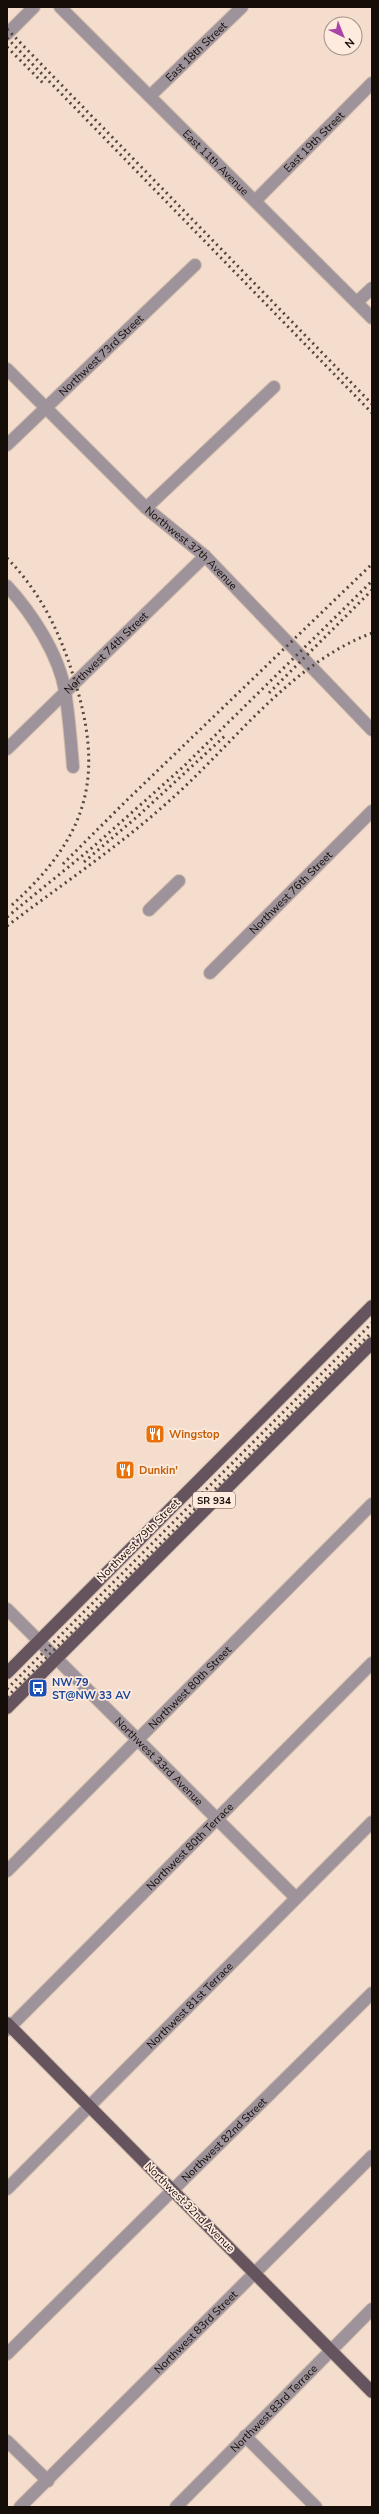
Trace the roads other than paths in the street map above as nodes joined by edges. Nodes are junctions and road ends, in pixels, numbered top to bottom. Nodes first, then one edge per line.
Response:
1 (34, 7) edge
2 (60, 7) edge
3 (242, 7) edge
4 (7, 34) edge
5 (372, 82) edge
6 (150, 96) junction
7 (256, 200) junction
8 (195, 265) dead end
9 (372, 288) edge
10 (357, 302) junction
11 (372, 318) edge
12 (7, 369) edge
13 (274, 387) dead end
14 (46, 409) junction
15 (7, 445) edge
16 (146, 508) junction
17 (205, 556) junction
18 (7, 586) edge
19 (65, 690) junction
20 (372, 730) edge
21 (7, 749) edge
22 (73, 767) dead end
23 (372, 811) edge
24 (179, 881) dead end
25 (149, 910) dead end
26 (210, 974) dead end
27 (372, 1306) edge
28 (372, 1343) edge
29 (372, 1504) edge
30 (7, 1609) edge
31 (39, 1640) junction
32 (56, 1658) junction
33 (372, 1663) edge
34 (7, 1673) edge
35 (7, 1708) edge
36 (137, 1739) junction
37 (217, 1819) junction
38 (372, 1822) edge
39 (7, 1871) edge
40 (296, 1898) junction
41 (372, 1993) edge
42 (8, 2027) edge
43 (90, 2106) junction
44 (372, 2156) edge
45 (7, 2189) edge
46 (172, 2189) junction
47 (255, 2272) junction
48 (372, 2309) edge
49 (332, 2351) junction
50 (7, 2354) edge
51 (372, 2392) edge
52 (246, 2436) junction
53 (7, 2441) edge
54 (48, 2481) junction
55 (20, 2507) edge
56 (176, 2507) edge
57 (316, 2507) edge

1 - 4 street
2 - 6 street, East 11th Avenue
3 - 6 street, East 18th Street
5 - 7 street, East 19th Street
6 - 7 street, East 11th Avenue
7 - 10 street, East 11th Avenue
8 - 14 street, Northwest 73rd Street
9 - 10 street
10 - 11 street, East 11th Avenue
12 - 14 street, Northwest 37th Avenue
13 - 16 street
14 - 15 street, Northwest 73rd Street
14 - 16 street, Northwest 37th Avenue
16 - 17 street, Northwest 37th Avenue
17 - 19 street, Northwest 74th Street
17 - 20 street, Northwest 37th Avenue
18 - 19 street
19 - 21 street, Northwest 74th Street
19 - 22 street
23 - 26 street, Northwest 76th Street
24 - 25 street
27 - 31 main road, Northwest 79th Street / SR 934
28 - 32 main road, SR 934
29 - 36 street, Northwest 80th Street
30 - 31 street, Northwest 33rd Avenue
31 - 32 street, Northwest 33rd Avenue
31 - 34 main road, Northwest 79th Street / SR 934
32 - 35 main road, SR 934
32 - 36 street, Northwest 33rd Avenue
33 - 37 street, Northwest 80th Terrace
36 - 37 street, Northwest 33rd Avenue
36 - 39 street, Northwest 80th Street
37 - 40 street, Northwest 33rd Avenue
37 - 42 street, Northwest 80th Terrace
38 - 40 street, Northwest 81st Terrace
40 - 43 street, Northwest 81st Terrace
41 - 46 street, Northwest 82nd Street
42 - 43 main road, Northwest 32nd Avenue
43 - 45 street, Northwest 81st Terrace
43 - 46 main road, Northwest 32nd Avenue
44 - 47 street, Northwest 83rd Street
46 - 47 main road, Northwest 32nd Avenue
46 - 50 street, Northwest 82nd Street
47 - 49 main road, Northwest 32nd Avenue
47 - 54 street, Northwest 83rd Street
48 - 49 street, Northwest 83rd Terrace
49 - 51 main road, Northwest 32nd Avenue
49 - 52 street, Northwest 83rd Terrace
52 - 56 street, Northwest 83rd Terrace
52 - 57 street
53 - 54 street
54 - 55 street, Northwest 83rd Street

